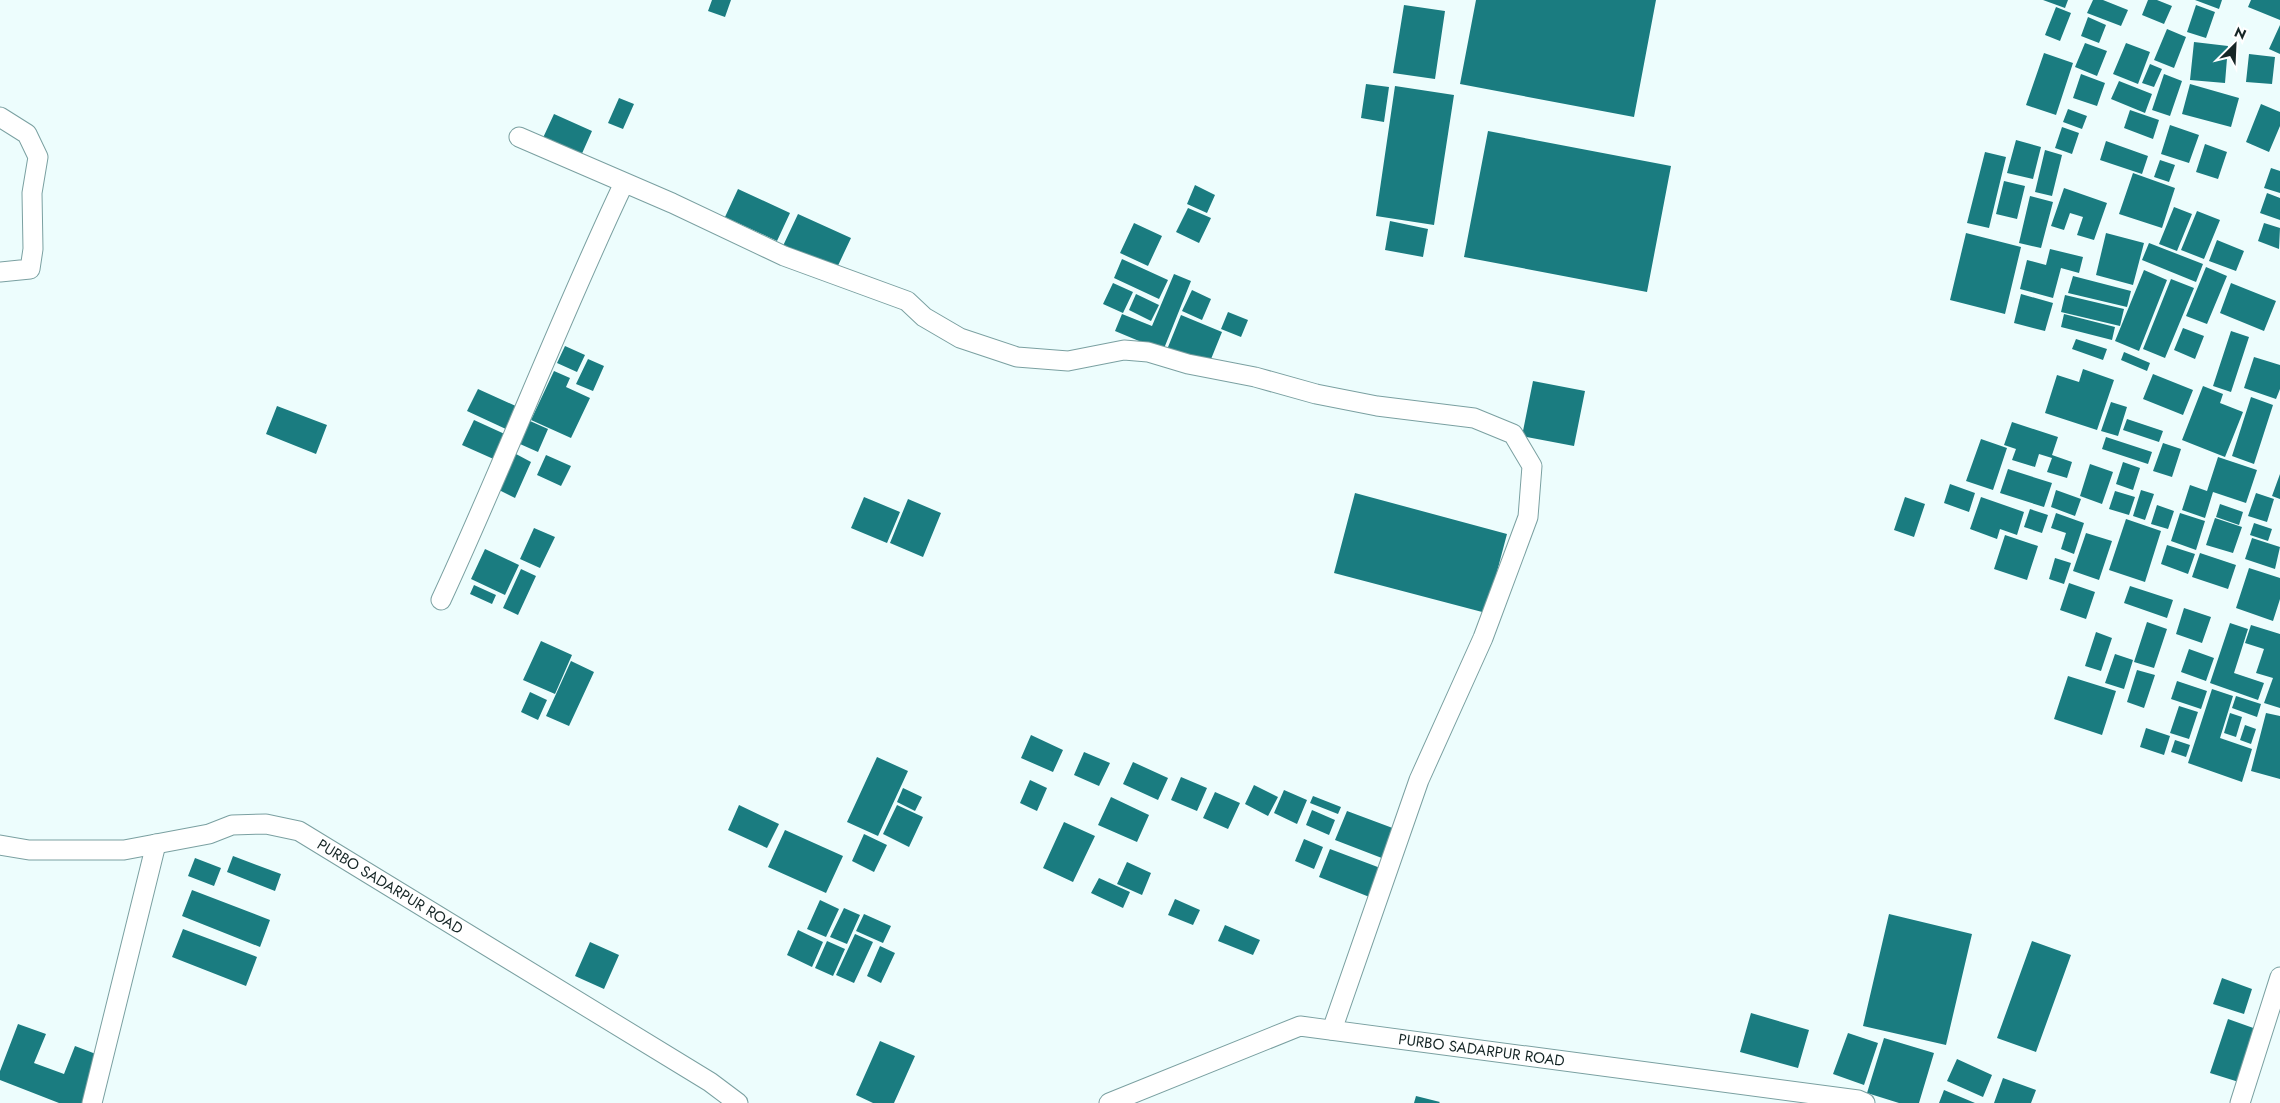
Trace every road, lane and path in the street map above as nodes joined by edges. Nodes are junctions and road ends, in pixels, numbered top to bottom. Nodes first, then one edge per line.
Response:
1 (0, 117) edge
2 (520, 137) dead end
3 (624, 183) junction
4 (0, 272) edge
5 (441, 600) dead end
6 (156, 844) junction
7 (0, 845) edge
8 (2280, 977) edge
9 (1332, 1030) junction
10 (92, 1103) edge
11 (738, 1103) edge
12 (1110, 1103) edge
13 (1865, 1103) edge
14 (2240, 1103) edge

1 - 4 street
2 - 3 street
3 - 5 street
3 - 9 street
6 - 7 street, PURBO SADARPUR ROAD
6 - 10 street
6 - 11 street, PURBO SADARPUR ROAD
8 - 14 street
9 - 12 street, PURBO SADARPUR ROAD
9 - 13 street, PURBO SADARPUR ROAD

